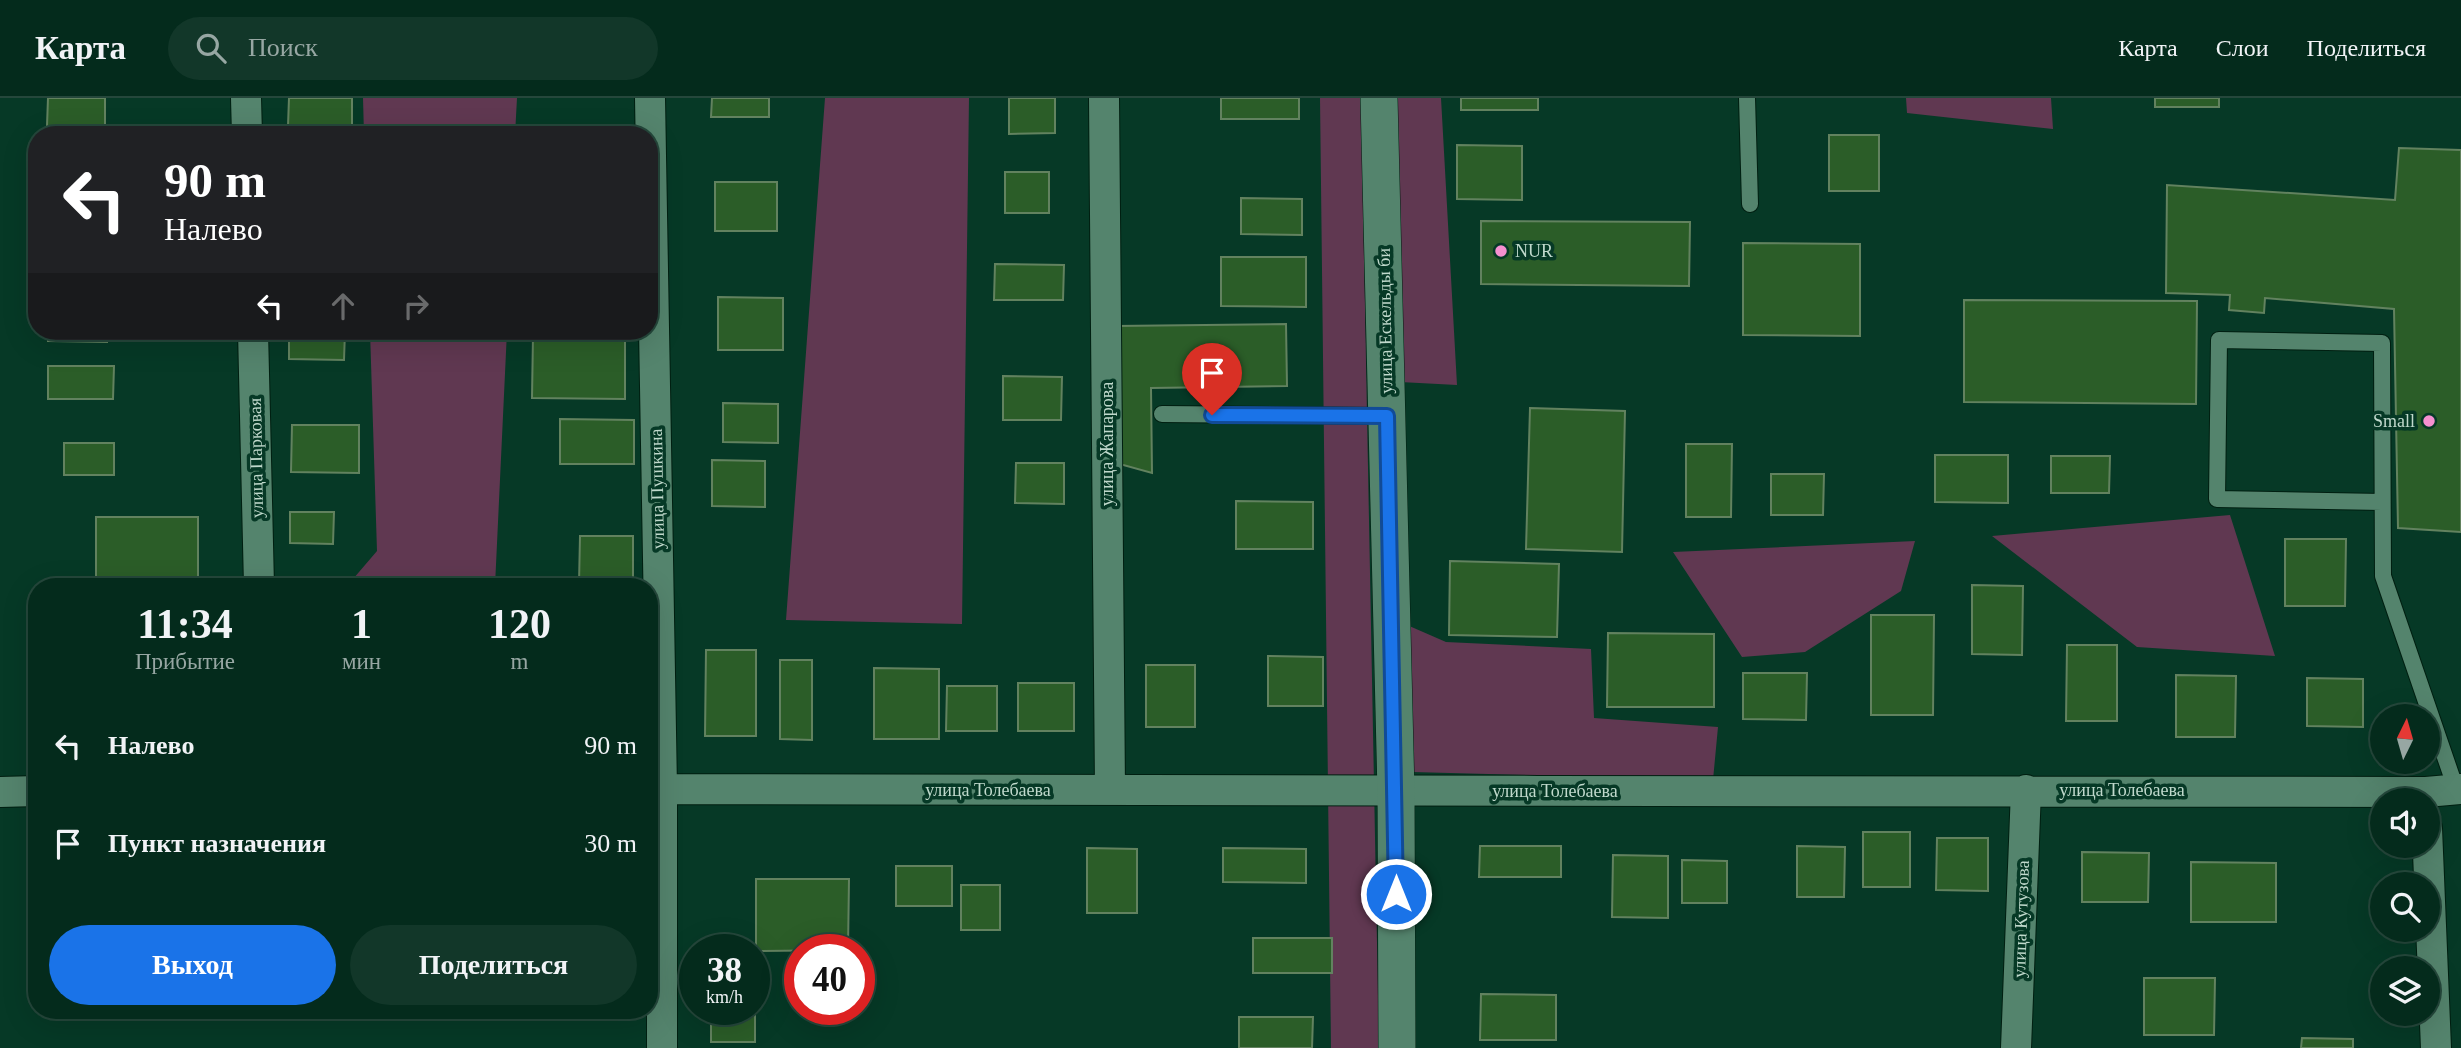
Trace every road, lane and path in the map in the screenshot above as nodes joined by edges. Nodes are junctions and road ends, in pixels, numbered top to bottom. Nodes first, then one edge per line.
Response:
1 (246, 98) edge
2 (650, 98) edge
3 (1104, 98) edge
4 (1379, 98) edge
5 (1747, 98) edge
6 (247, 126) edge
7 (650, 126) edge
8 (1750, 204) dead end
9 (253, 340) edge
10 (652, 340) edge
11 (1162, 414) dead end
12 (1387, 416) junction
13 (2382, 502) junction
14 (259, 578) edge
15 (654, 578) edge
16 (658, 789) edge
17 (2458, 789) edge
18 (1110, 790) junction
19 (2026, 790) junction
20 (28, 791) edge
21 (0, 792) edge
22 (1396, 792) junction
23 (2440, 793) edge
24 (2370, 795) edge
25 (2428, 858) edge
26 (658, 875) edge
27 (662, 1048) edge
28 (1397, 1048) edge
29 (2016, 1048) edge
30 (2436, 1048) edge

1 - 6 street
2 - 7 street, улица Пушкина
3 - 18 street, улица Жапарова
4 - 12 street, улица Ескельды би
5 - 8 lane
9 - 14 street, улица Парковая
10 - 15 street, улица Пушкина
11 - 12 lane
12 - 22 street, улица Ескельды би
13 - 13 lane
13 - 17 lane
16 - 18 street, улица Толебаева
17 - 23 street, улица Толебаева
18 - 22 street, улица Толебаева
19 - 22 street, улица Толебаева
19 - 24 street, улица Толебаева
19 - 29 street, улица Кутузова
20 - 21 street
22 - 28 street, улица Ескельды би
25 - 30 street
26 - 27 street, улица Пушкина

